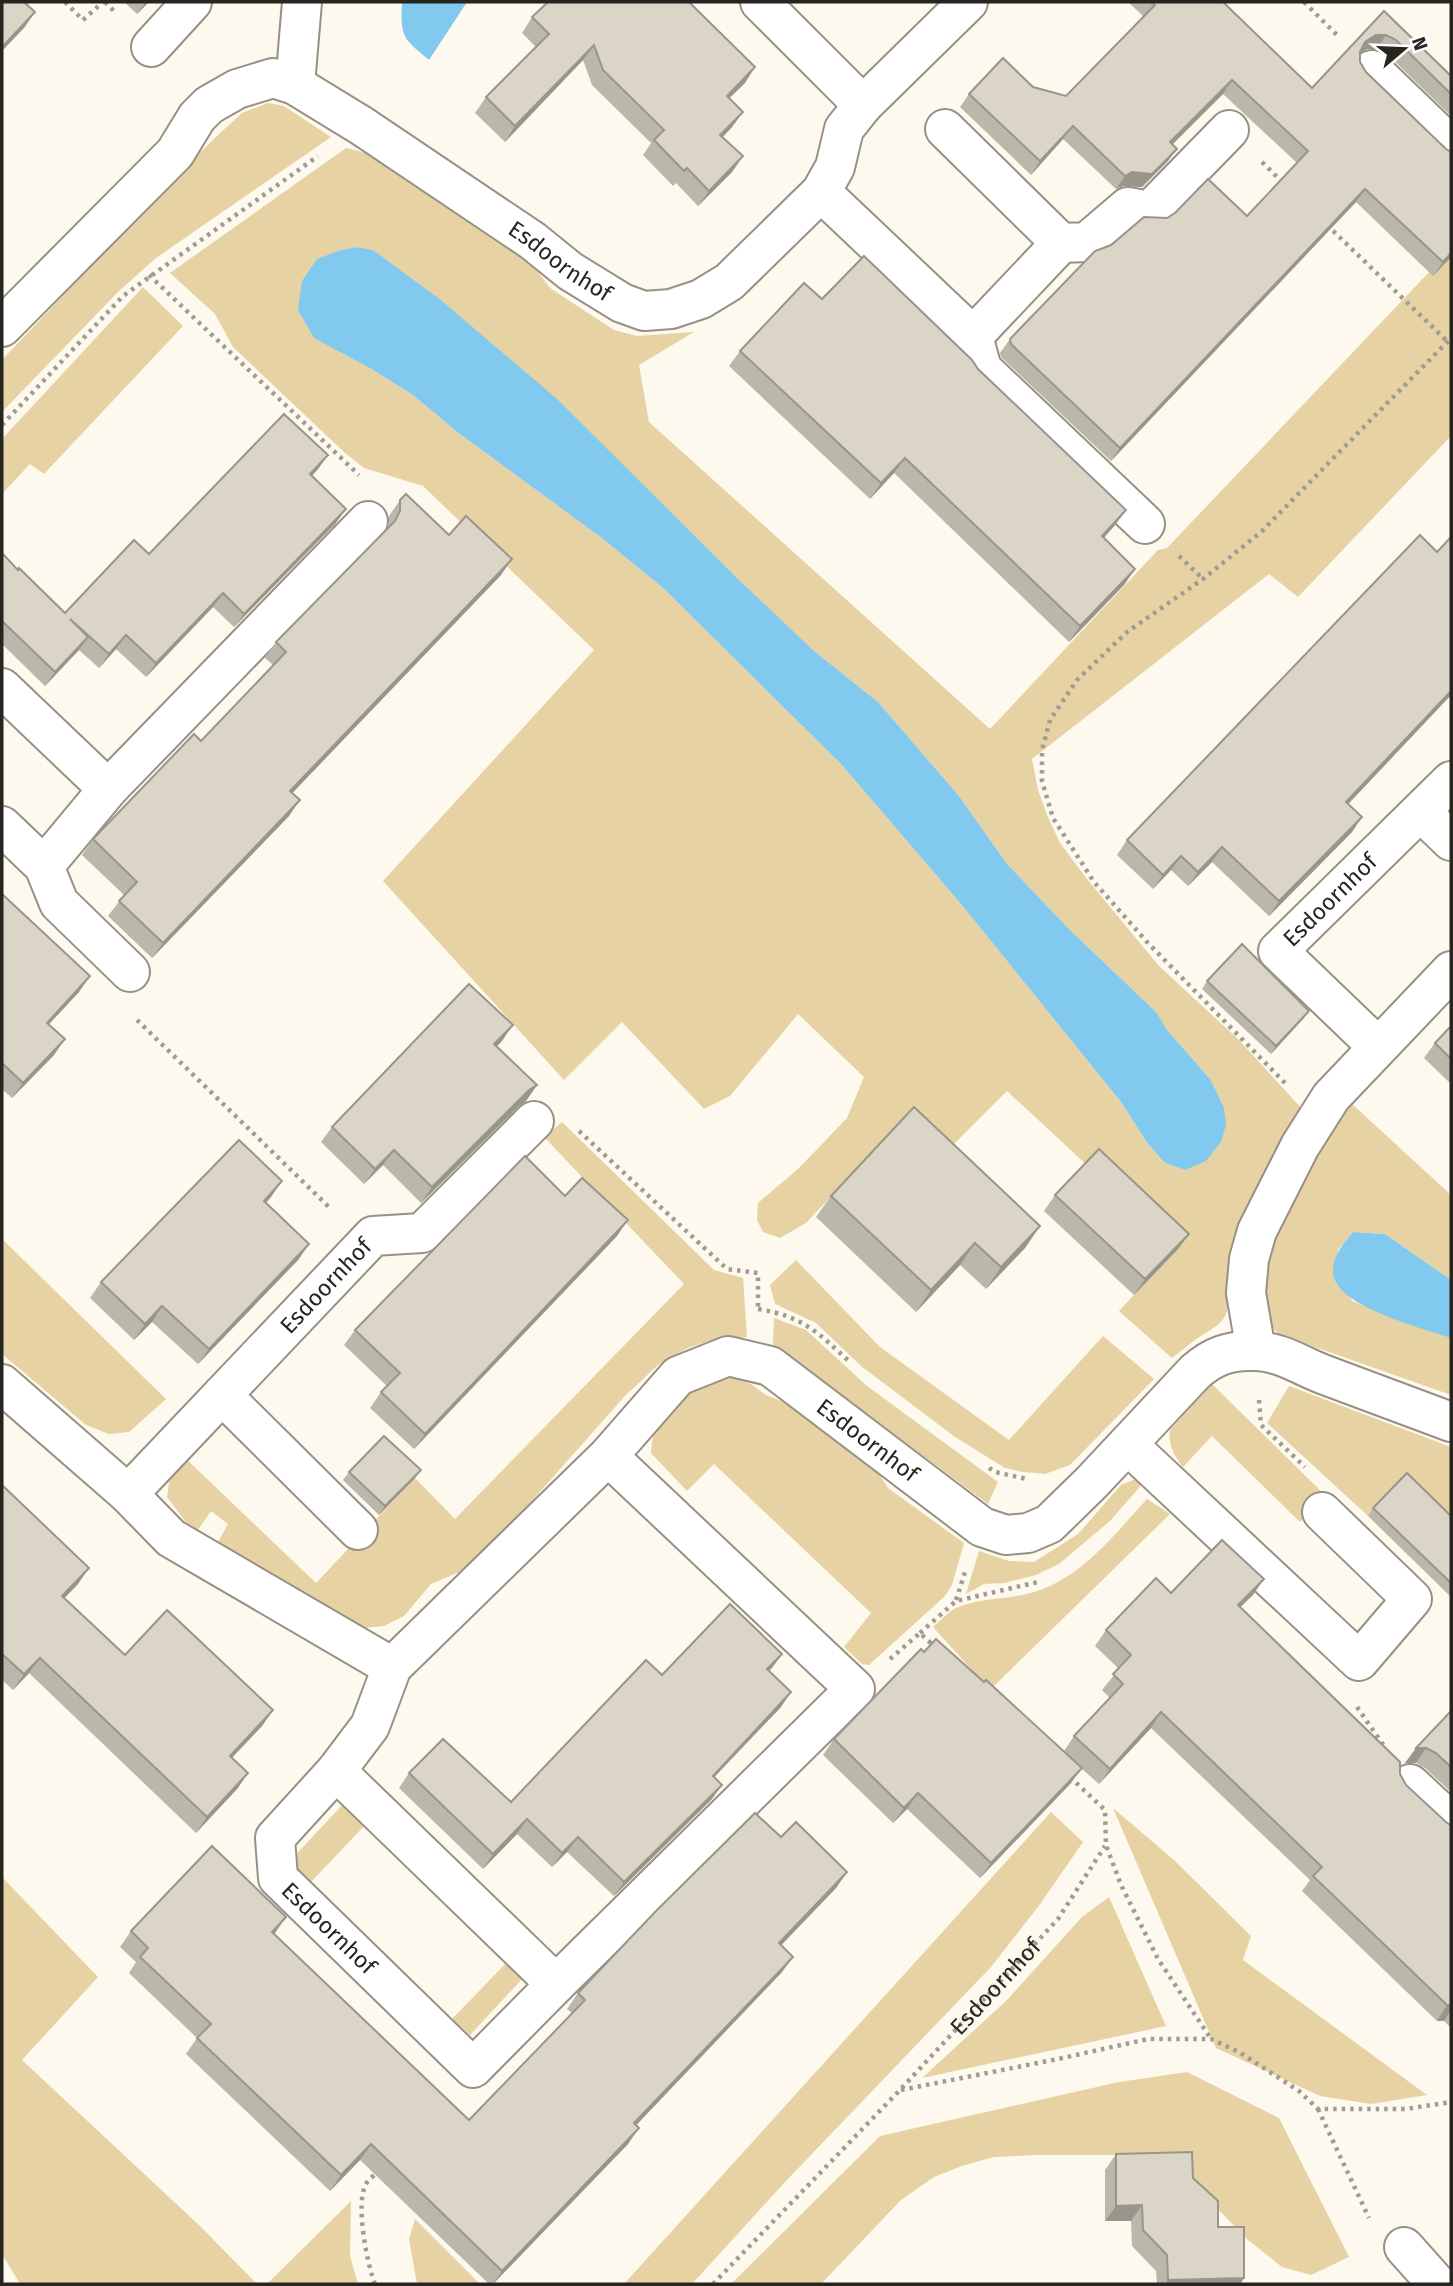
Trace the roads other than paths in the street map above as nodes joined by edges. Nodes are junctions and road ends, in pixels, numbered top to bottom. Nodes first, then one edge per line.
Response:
1 (192, 2) edge
2 (302, 2) edge
3 (968, 2) edge
4 (782, 9) edge
5 (151, 47) dead end
6 (1372, 70) dead end
7 (295, 85) junction
8 (863, 105) junction
9 (945, 129) dead end
10 (1229, 130) road end
11 (1451, 146) edge
12 (821, 192) junction
13 (1061, 243) junction
14 (2, 327) edge
15 (973, 336) junction
16 (368, 521) road end
17 (1145, 524) dead end
18 (2, 688) edge
19 (1451, 780) edge
20 (108, 789) junction
21 (1421, 813) junction
22 (2, 826) edge
23 (1451, 841) edge
24 (44, 866) junction
25 (1451, 971) edge
26 (130, 972) road end
27 (1377, 1046) junction
28 (534, 1121) road end
29 (1256, 1351) junction
30 (2, 1384) edge
31 (222, 1395) junction
32 (1451, 1422) edge
33 (1128, 1445) junction
34 (608, 1456) junction
35 (128, 1494) junction
36 (1322, 1512) road end
37 (359, 1530) dead end
38 (391, 1667) junction
39 (336, 1771) junction
40 (1409, 1784) edge
41 (1451, 1822) edge
42 (556, 1984) junction
43 (1404, 2247) road end
44 (1437, 2284) edge

1 - 5 street
2 - 7 street
3 - 8 street, Esdoornhof
4 - 8 street
6 - 11 street
7 - 12 street, Esdoornhof
7 - 14 street, Esdoornhof
8 - 12 street, Esdoornhof
9 - 13 street
10 - 13 street
12 - 15 street
13 - 15 street
15 - 17 street
16 - 20 street
18 - 20 street
19 - 21 street, Esdoornhof
20 - 24 street
21 - 23 street
21 - 27 street, Esdoornhof
22 - 24 street
24 - 26 street
25 - 27 street
27 - 29 street
28 - 31 street, Esdoornhof
29 - 32 street, Esdoornhof
29 - 33 street, Esdoornhof
30 - 35 street
31 - 35 street, Esdoornhof
31 - 37 street
33 - 34 street, Esdoornhof
33 - 36 street
34 - 38 street, Esdoornhof
34 - 42 street, Esdoornhof
35 - 38 street
38 - 39 street, Esdoornhof
39 - 42 street
39 - 42 street, Esdoornhof
40 - 41 street
43 - 44 street

